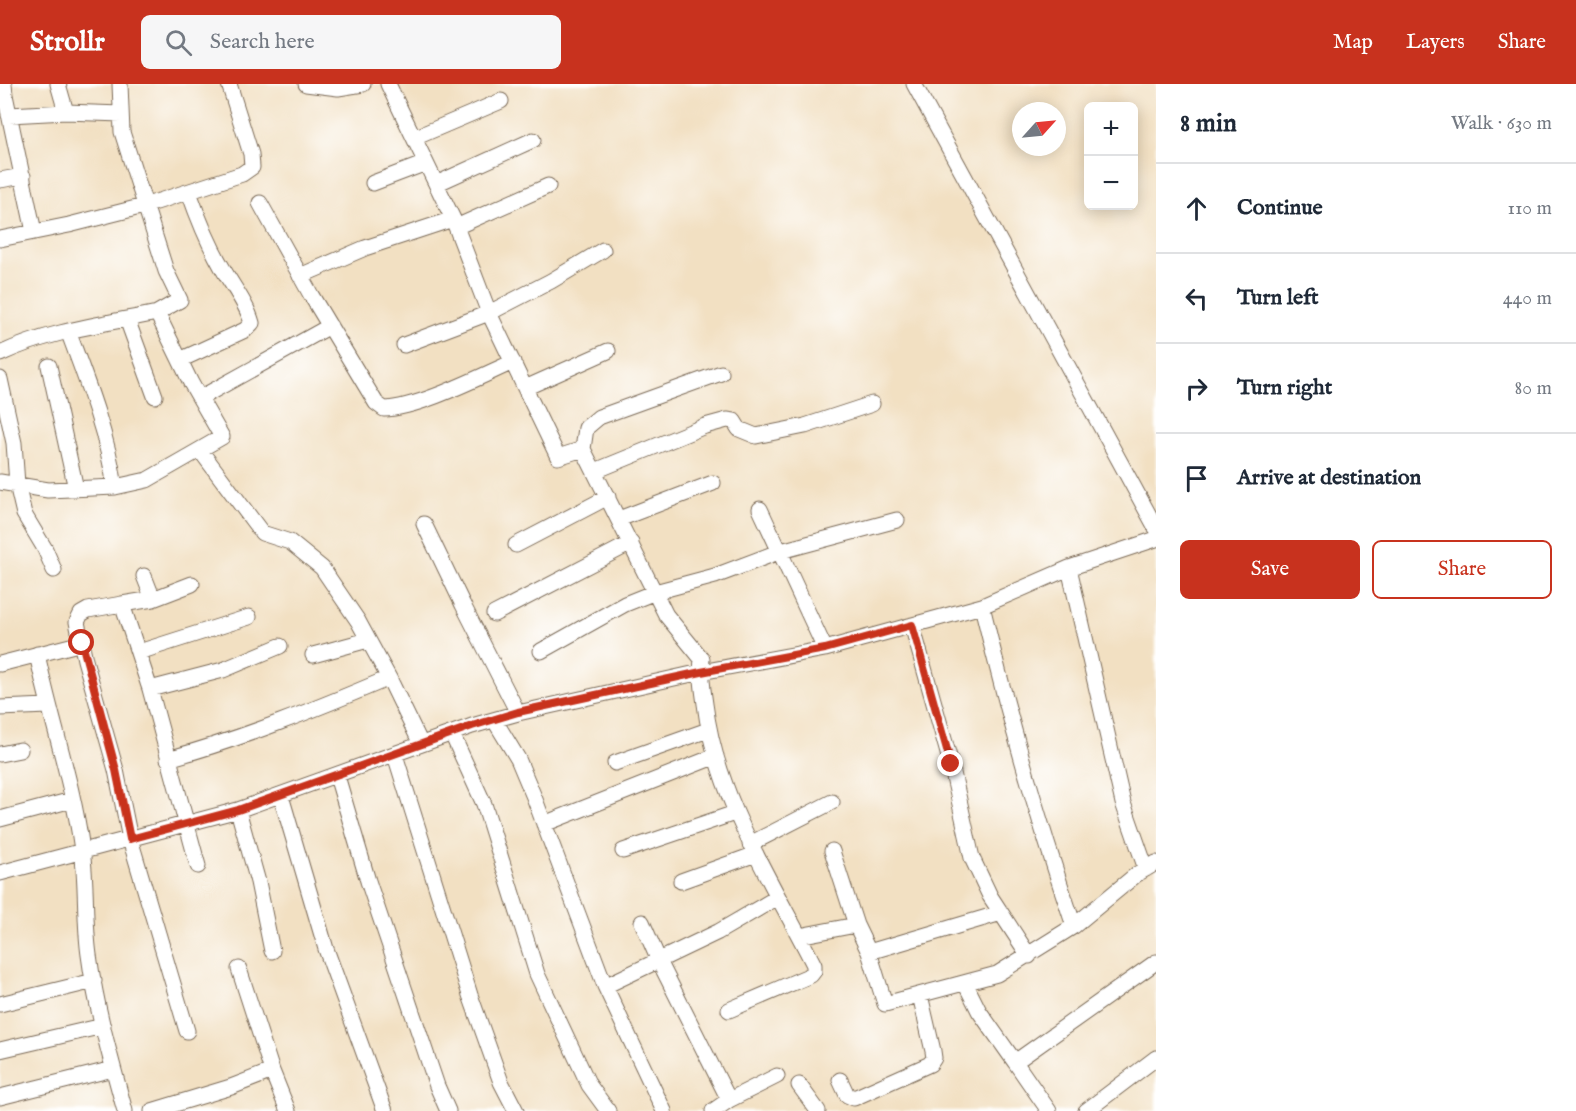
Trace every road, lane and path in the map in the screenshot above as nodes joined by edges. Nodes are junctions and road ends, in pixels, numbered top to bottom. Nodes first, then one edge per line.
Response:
1 (58, 84) edge
2 (120, 84) edge
3 (229, 84) edge
4 (306, 84) edge
5 (363, 84) edge
6 (387, 84) edge
7 (914, 84) edge
8 (3, 92) edge
9 (501, 101) dead end
10 (66, 112) junction
11 (121, 114) junction
12 (9, 115) junction
13 (414, 138) junction
14 (533, 140) dead end
15 (426, 163) junction
16 (23, 176) junction
17 (0, 180) edge
18 (373, 183) dead end
19 (436, 184) junction
20 (548, 186) dead end
21 (189, 192) junction
22 (260, 203) dead end
23 (144, 206) junction
24 (454, 223) junction
25 (34, 232) junction
26 (0, 239) edge
27 (603, 250) dead end
28 (300, 276) junction
29 (157, 313) junction
30 (489, 313) junction
31 (127, 319) junction
32 (330, 326) junction
33 (68, 331) junction
34 (404, 345) dead end
35 (608, 351) dead end
36 (0, 354) edge
37 (180, 360) junction
38 (513, 362) junction
39 (49, 366) dead end
40 (721, 373) dead end
41 (0, 379) edge
42 (525, 388) junction
43 (155, 396) dead end
44 (200, 398) junction
45 (872, 404) dead end
46 (583, 449) junction
47 (200, 450) junction
48 (595, 471) junction
49 (0, 482) edge
50 (712, 483) dead end
51 (17, 484) junction
52 (115, 487) junction
53 (76, 489) junction
54 (608, 497) junction
55 (760, 509) dead end
56 (619, 519) junction
57 (897, 520) dead end
58 (423, 524) dead end
59 (1156, 528) edge
60 (1156, 539) edge
61 (631, 543) junction
62 (516, 545) dead end
63 (781, 550) junction
64 (1069, 568) junction
65 (54, 570) dead end
66 (144, 576) dead end
67 (192, 584) dead end
68 (655, 592) junction
69 (153, 598) junction
70 (122, 604) junction
71 (982, 606) junction
72 (494, 614) dead end
73 (249, 616) dead end
74 (912, 625) junction
75 (368, 640) junction
76 (82, 643) junction
77 (280, 646) dead end
78 (825, 649) junction
79 (541, 651) dead end
80 (139, 652) junction
81 (37, 654) junction
82 (313, 655) dead end
83 (0, 664) edge
84 (701, 672) junction
85 (389, 678) junction
86 (150, 689) junction
87 (48, 706) junction
88 (0, 708) edge
89 (518, 712) junction
90 (495, 721) junction
91 (708, 730) junction
92 (452, 734) junction
93 (421, 744) junction
94 (20, 750) dead end
95 (0, 754) edge
96 (394, 755) junction
97 (716, 756) junction
98 (168, 759) junction
99 (615, 762) dead end
100 (337, 776) junction
101 (281, 796) junction
102 (72, 800) junction
103 (832, 802) dead end
104 (238, 810) junction
105 (735, 813) junction
106 (0, 819) edge
107 (186, 824) junction
108 (544, 824) junction
109 (130, 839) junction
110 (753, 849) junction
111 (82, 851) junction
112 (623, 851) dead end
113 (832, 851) dead end
114 (198, 866) dead end
115 (1153, 866) edge
116 (0, 873) edge
117 (681, 881) dead end
118 (778, 897) junction
119 (1001, 913) junction
120 (642, 922) dead end
121 (856, 925) junction
122 (1074, 926) junction
123 (799, 936) junction
124 (272, 951) dead end
125 (868, 952) junction
126 (1029, 956) junction
127 (659, 961) junction
128 (1156, 962) edge
129 (239, 969) dead end
130 (94, 981) junction
131 (965, 983) junction
132 (605, 986) junction
133 (920, 995) junction
134 (0, 1004) edge
135 (729, 1010) dead end
136 (104, 1026) junction
137 (187, 1031) dead end
138 (0, 1050) edge
139 (1156, 1058) edge
140 (1015, 1062) junction
141 (113, 1069) junction
142 (272, 1071) junction
143 (777, 1076) dead end
144 (840, 1080) dead end
145 (800, 1085) dead end
146 (0, 1097) edge
147 (729, 1100) junction
148 (125, 1111) edge
149 (152, 1111) edge
150 (288, 1111) edge
151 (386, 1111) edge
152 (448, 1111) edge
153 (516, 1111) edge
154 (608, 1111) edge
155 (664, 1111) edge
156 (713, 1111) edge
157 (818, 1111) edge
158 (1049, 1111) edge
159 (1086, 1111) edge

1 - 10 street
2 - 11 street
3 - 21 street
4 - 5 street
6 - 13 street
7 - 59 street
8 - 12 street
9 - 13 street
10 - 11 street
10 - 12 street
11 - 23 street
12 - 16 street
13 - 15 street
14 - 19 street
15 - 18 street
15 - 19 street
16 - 17 street
16 - 25 street
19 - 24 street
20 - 24 street
21 - 23 street
21 - 37 street
22 - 28 street
23 - 25 street
23 - 29 street
24 - 28 street
24 - 30 street
25 - 26 street
27 - 30 street
28 - 32 street
29 - 31 street
29 - 37 street
30 - 34 street
30 - 38 street
31 - 33 street
31 - 43 street
32 - 38 street
32 - 44 street
33 - 36 street
33 - 52 street
35 - 42 street
37 - 44 street
38 - 42 street
39 - 53 street
40 - 46 street
41 - 51 street
42 - 46 street
44 - 47 street
45 - 48 street
46 - 48 street
47 - 52 street
47 - 75 street
48 - 54 street
49 - 51 street
50 - 56 street
51 - 53 street
51 - 65 street
52 - 53 street
54 - 56 street
54 - 62 street
55 - 63 street
56 - 61 street
57 - 63 street
58 - 89 street
60 - 64 street
61 - 68 street
61 - 72 street
63 - 68 street
63 - 78 street
64 - 71 street
64 - 115 street
66 - 69 street
67 - 69 street
68 - 79 street
68 - 84 street
69 - 70 street
70 - 76 street
70 - 80 street
71 - 74 street
71 - 122 street
73 - 80 street
74 - 78 street
74 - 119 street
75 - 82 street
75 - 85 street
76 - 81 street
76 - 109 street
77 - 86 street
78 - 84 street
80 - 86 street
81 - 83 street
81 - 87 street
84 - 89 street
84 - 91 street
85 - 93 street
85 - 98 street
86 - 98 street
87 - 88 street
87 - 102 street
89 - 90 street
90 - 92 street
90 - 108 street
91 - 97 street
91 - 99 street
92 - 93 street
92 - 154 street
93 - 96 street
94 - 95 street
96 - 100 street
96 - 153 street
97 - 105 street
97 - 108 street
98 - 107 street
100 - 101 street
100 - 152 street
101 - 104 street
101 - 151 street
102 - 106 street
102 - 111 street
103 - 110 street
104 - 107 street
104 - 124 street
105 - 110 street
105 - 112 street
107 - 109 street
107 - 114 street
108 - 132 street
109 - 111 street
109 - 137 street
110 - 117 street
110 - 118 street
111 - 116 street
111 - 130 street
113 - 121 street
115 - 122 street
118 - 123 street
118 - 127 street
119 - 125 street
119 - 126 street
120 - 127 street
121 - 123 street
121 - 125 street
122 - 126 street
123 - 135 street
125 - 133 street
126 - 131 street
127 - 132 street
127 - 147 street
128 - 140 street
129 - 142 street
130 - 134 street
130 - 136 street
131 - 133 street
131 - 140 street
132 - 155 street
133 - 144 street
136 - 138 street
136 - 141 street
139 - 159 street
140 - 158 street
141 - 146 street
141 - 148 street
142 - 149 street
142 - 150 street
143 - 147 street
145 - 157 street
147 - 156 street

